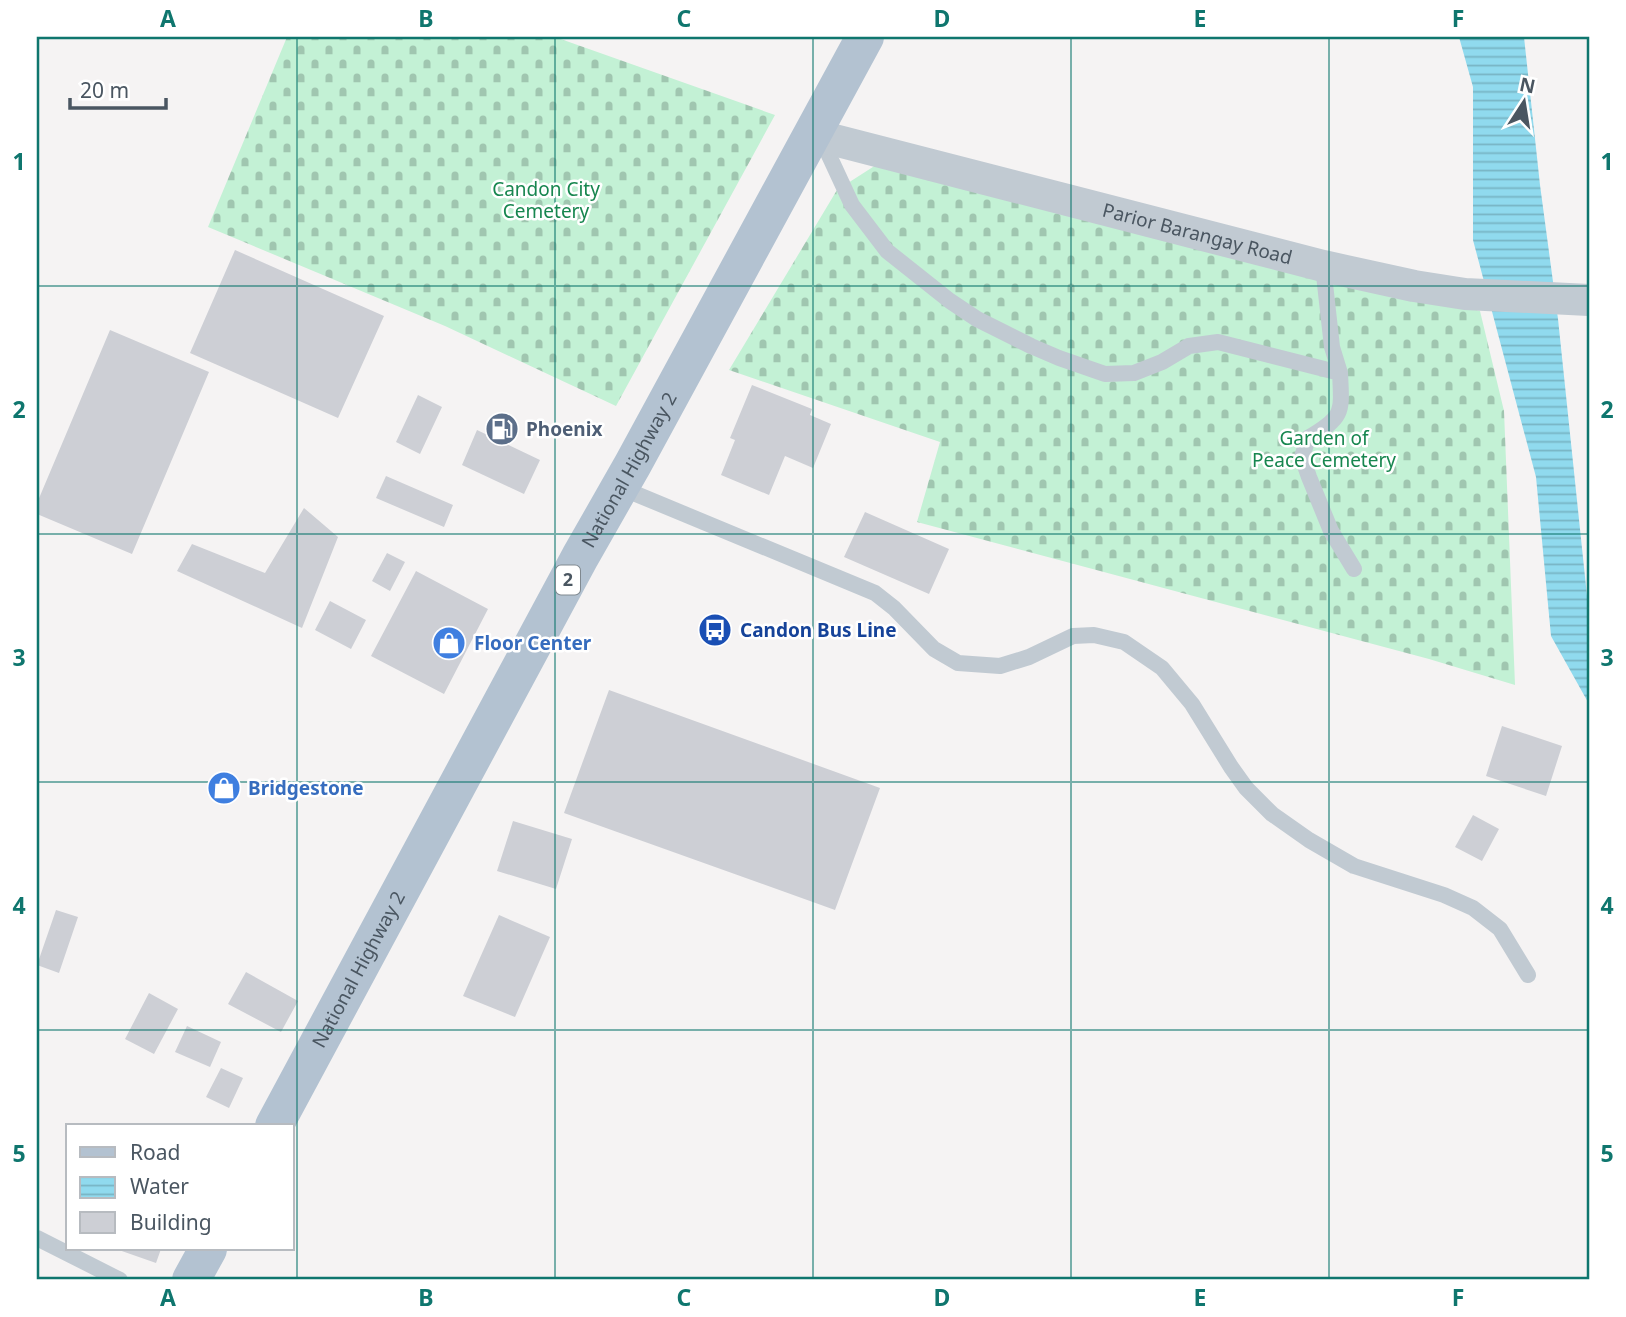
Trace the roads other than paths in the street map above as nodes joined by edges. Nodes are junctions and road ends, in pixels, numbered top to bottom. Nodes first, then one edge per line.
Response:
1 (865, 37) edge
2 (815, 135) junction
3 (1323, 266) junction
4 (1580, 299) edge
5 (1340, 373) junction
6 (619, 487) junction
7 (1354, 569) dead end
8 (1528, 975) dead end
9 (275, 1124) edge
10 (37, 1238) edge
11 (207, 1250) edge
12 (120, 1280) edge
13 (191, 1280) edge

1 - 2 main road, National Highway 2 / 2
2 - 3 street, Parior Barangay Road
2 - 5 lane
2 - 6 main road, National Highway 2 / 2
3 - 4 street, Parior Barangay Road
3 - 5 lane
5 - 7 lane
6 - 8 lane
6 - 9 main road, National Highway 2 / 2
10 - 12 lane
11 - 13 main road

